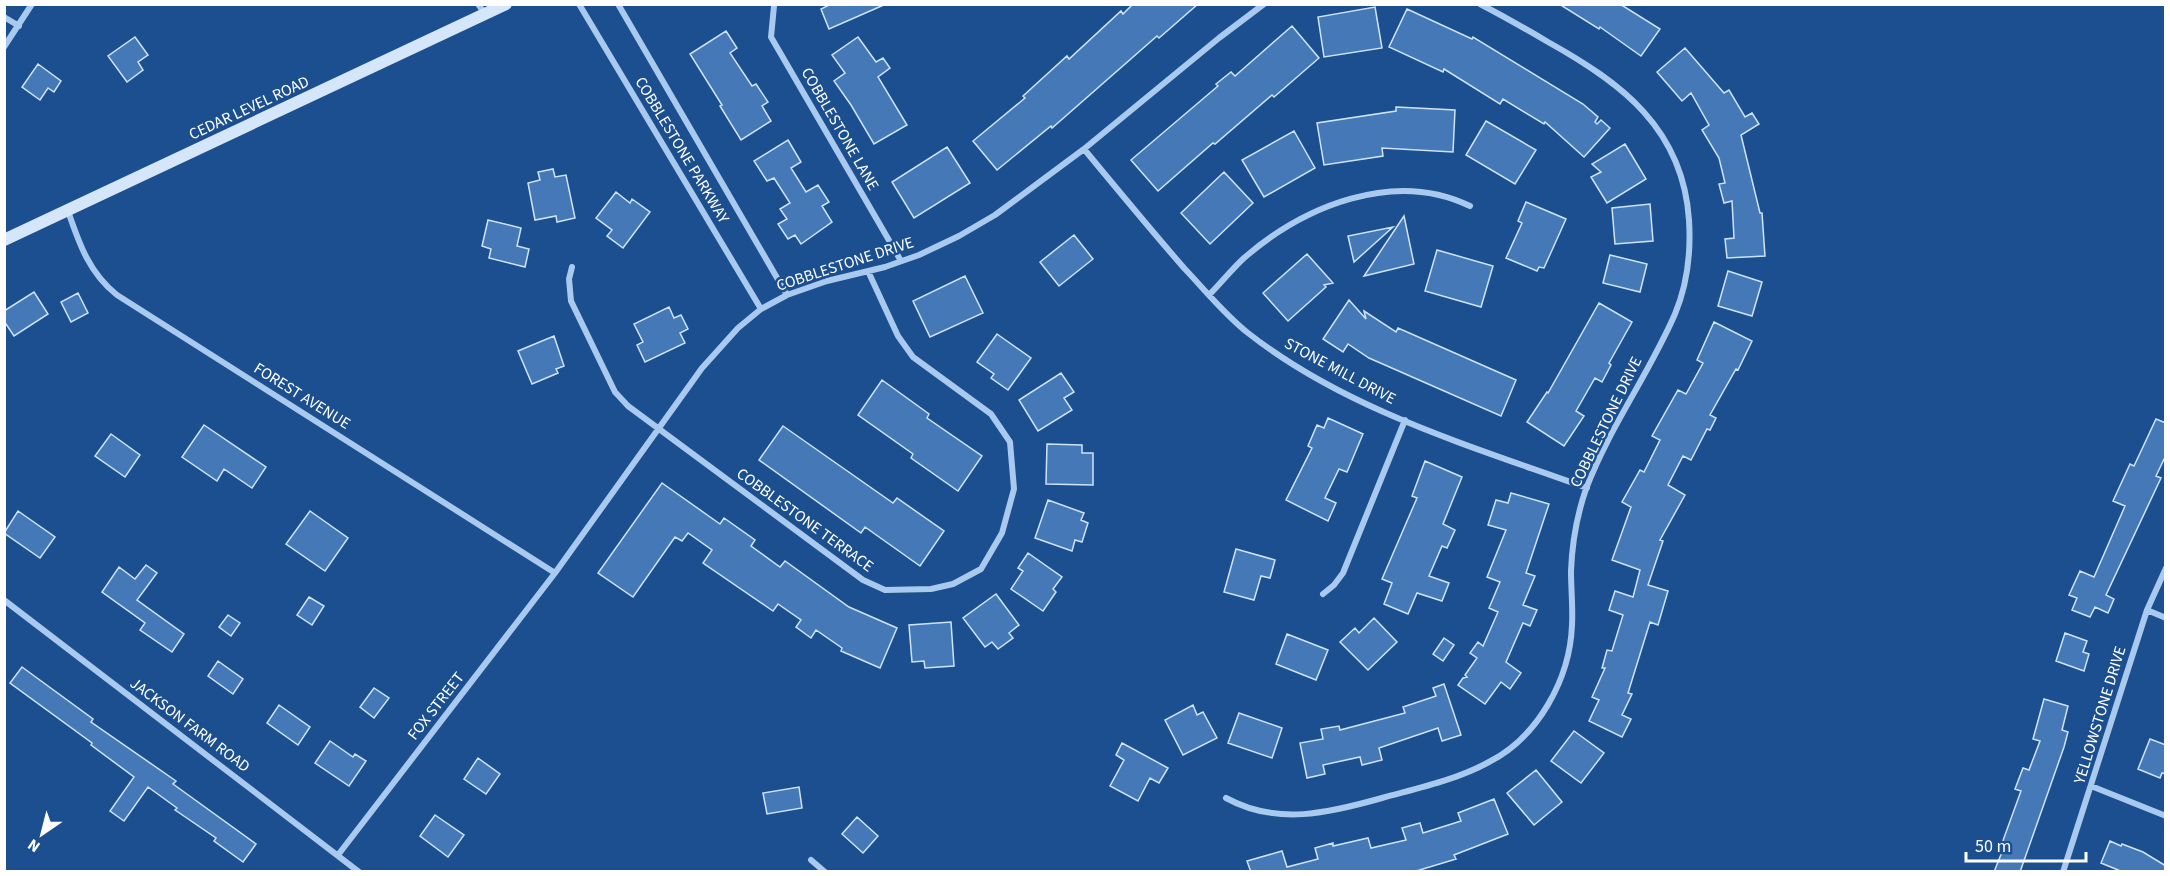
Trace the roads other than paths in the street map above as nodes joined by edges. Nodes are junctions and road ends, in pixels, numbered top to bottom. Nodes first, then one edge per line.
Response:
1 (32, 4) edge
2 (506, 4) edge
3 (579, 4) edge
4 (618, 4) edge
5 (1264, 4) edge
6 (1480, 4) edge
7 (774, 6) edge
8 (482, 9) edge
9 (4, 16) edge
10 (19, 26) junction
11 (4, 47) edge
12 (1084, 149) junction
13 (1470, 206) dead end
14 (68, 211) junction
15 (4, 240) edge
16 (902, 261) junction
17 (572, 267) dead end
18 (868, 271) junction
19 (787, 295) junction
20 (1209, 295) junction
21 (761, 309) junction
22 (1405, 420) junction
23 (657, 429) junction
24 (1587, 488) junction
25 (2166, 568) edge
26 (555, 573) junction
27 (1323, 594) dead end
28 (4, 600) edge
29 (2147, 610) junction
30 (2166, 618) edge
31 (2091, 786) junction
32 (1226, 798) dead end
33 (2166, 816) edge
34 (338, 855) junction
35 (811, 860) dead end
36 (359, 872) edge
37 (825, 872) edge
38 (2063, 872) edge

1 - 10 street
2 - 8 main road, CEDAR LEVEL ROAD
3 - 21 street, COBBLESTONE PARKWAY
4 - 19 street, COBBLESTONE PARKWAY
5 - 12 street, COBBLESTONE DRIVE
6 - 24 street, COBBLESTONE DRIVE
7 - 16 street, COBBLESTONE LANE
8 - 14 main road, CEDAR LEVEL ROAD
9 - 10 street
10 - 11 street
12 - 16 street, COBBLESTONE DRIVE
12 - 20 street, STONE MILL DRIVE
13 - 20 street
14 - 15 main road, CEDAR LEVEL ROAD
14 - 26 street, FOREST AVENUE
16 - 18 street, COBBLESTONE DRIVE
17 - 23 street, COBBLESTONE TERRACE
18 - 19 street, COBBLESTONE DRIVE
18 - 23 street, COBBLESTONE TERRACE
19 - 21 street, COBBLESTONE DRIVE
20 - 22 street, STONE MILL DRIVE
21 - 23 street, COBBLESTONE DRIVE
22 - 24 street, STONE MILL DRIVE
22 - 27 street
23 - 26 street, COBBLESTONE DRIVE
24 - 32 street, COBBLESTONE DRIVE
25 - 29 street, YELLOWSTONE DRIVE
26 - 34 street, FOX STREET
28 - 34 street, JACKSON FARM ROAD
29 - 30 street
29 - 31 street, YELLOWSTONE DRIVE
31 - 33 street
31 - 38 street, YELLOWSTONE DRIVE
34 - 36 street, JACKSON FARM ROAD
35 - 37 street

